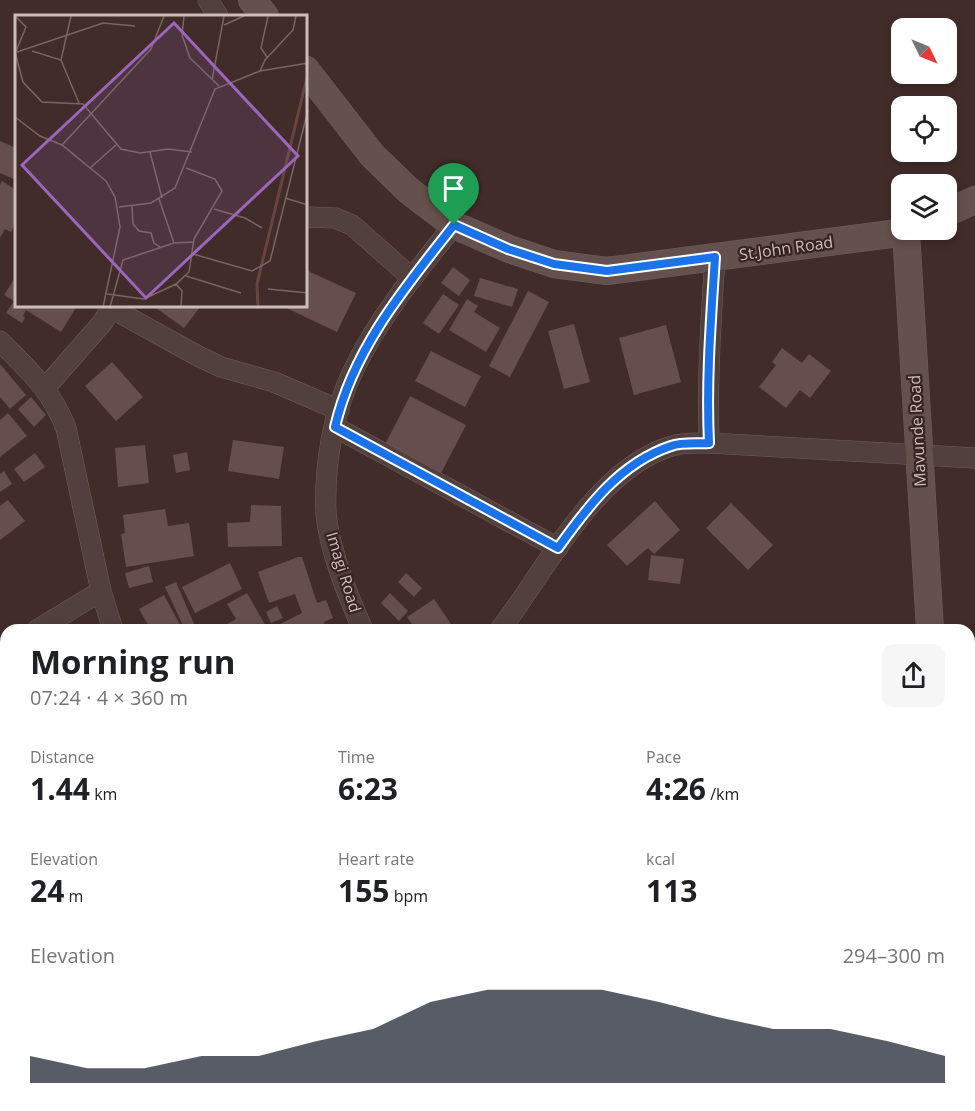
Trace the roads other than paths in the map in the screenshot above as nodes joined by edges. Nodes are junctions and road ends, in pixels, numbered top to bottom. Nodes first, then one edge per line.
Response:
1 (208, 0) edge
2 (252, 0) edge
3 (217, 15) edge
4 (264, 15) edge
5 (308, 73) edge
6 (975, 200) edge
7 (957, 208) edge
8 (308, 217) edge
9 (454, 225) junction
10 (891, 233) edge
11 (908, 240) edge
12 (715, 257) junction
13 (412, 278) junction
14 (111, 308) edge
15 (114, 308) edge
16 (0, 341) edge
17 (45, 388) junction
18 (337, 418) junction
19 (709, 443) junction
20 (918, 454) junction
21 (975, 458) edge
22 (558, 548) junction
23 (101, 591) junction
24 (47, 624) edge
25 (111, 624) edge
26 (360, 624) edge
27 (504, 624) edge
28 (930, 624) edge

1 - 3 street
2 - 4 street
5 - 9 street, St.John Road
6 - 7 street
8 - 13 street
9 - 12 street, St.John Road
9 - 13 street, Imagi Road
10 - 12 street, St.John Road
11 - 20 street, Mavunde Road
12 - 19 street
13 - 18 street, Imagi Road
14 - 17 street
15 - 18 street
16 - 17 street
17 - 23 street
18 - 22 street
18 - 26 street, Imagi Road
19 - 20 street
19 - 22 street
20 - 21 street
20 - 28 street, Mavunde Road
22 - 27 street
23 - 24 street
23 - 25 street

